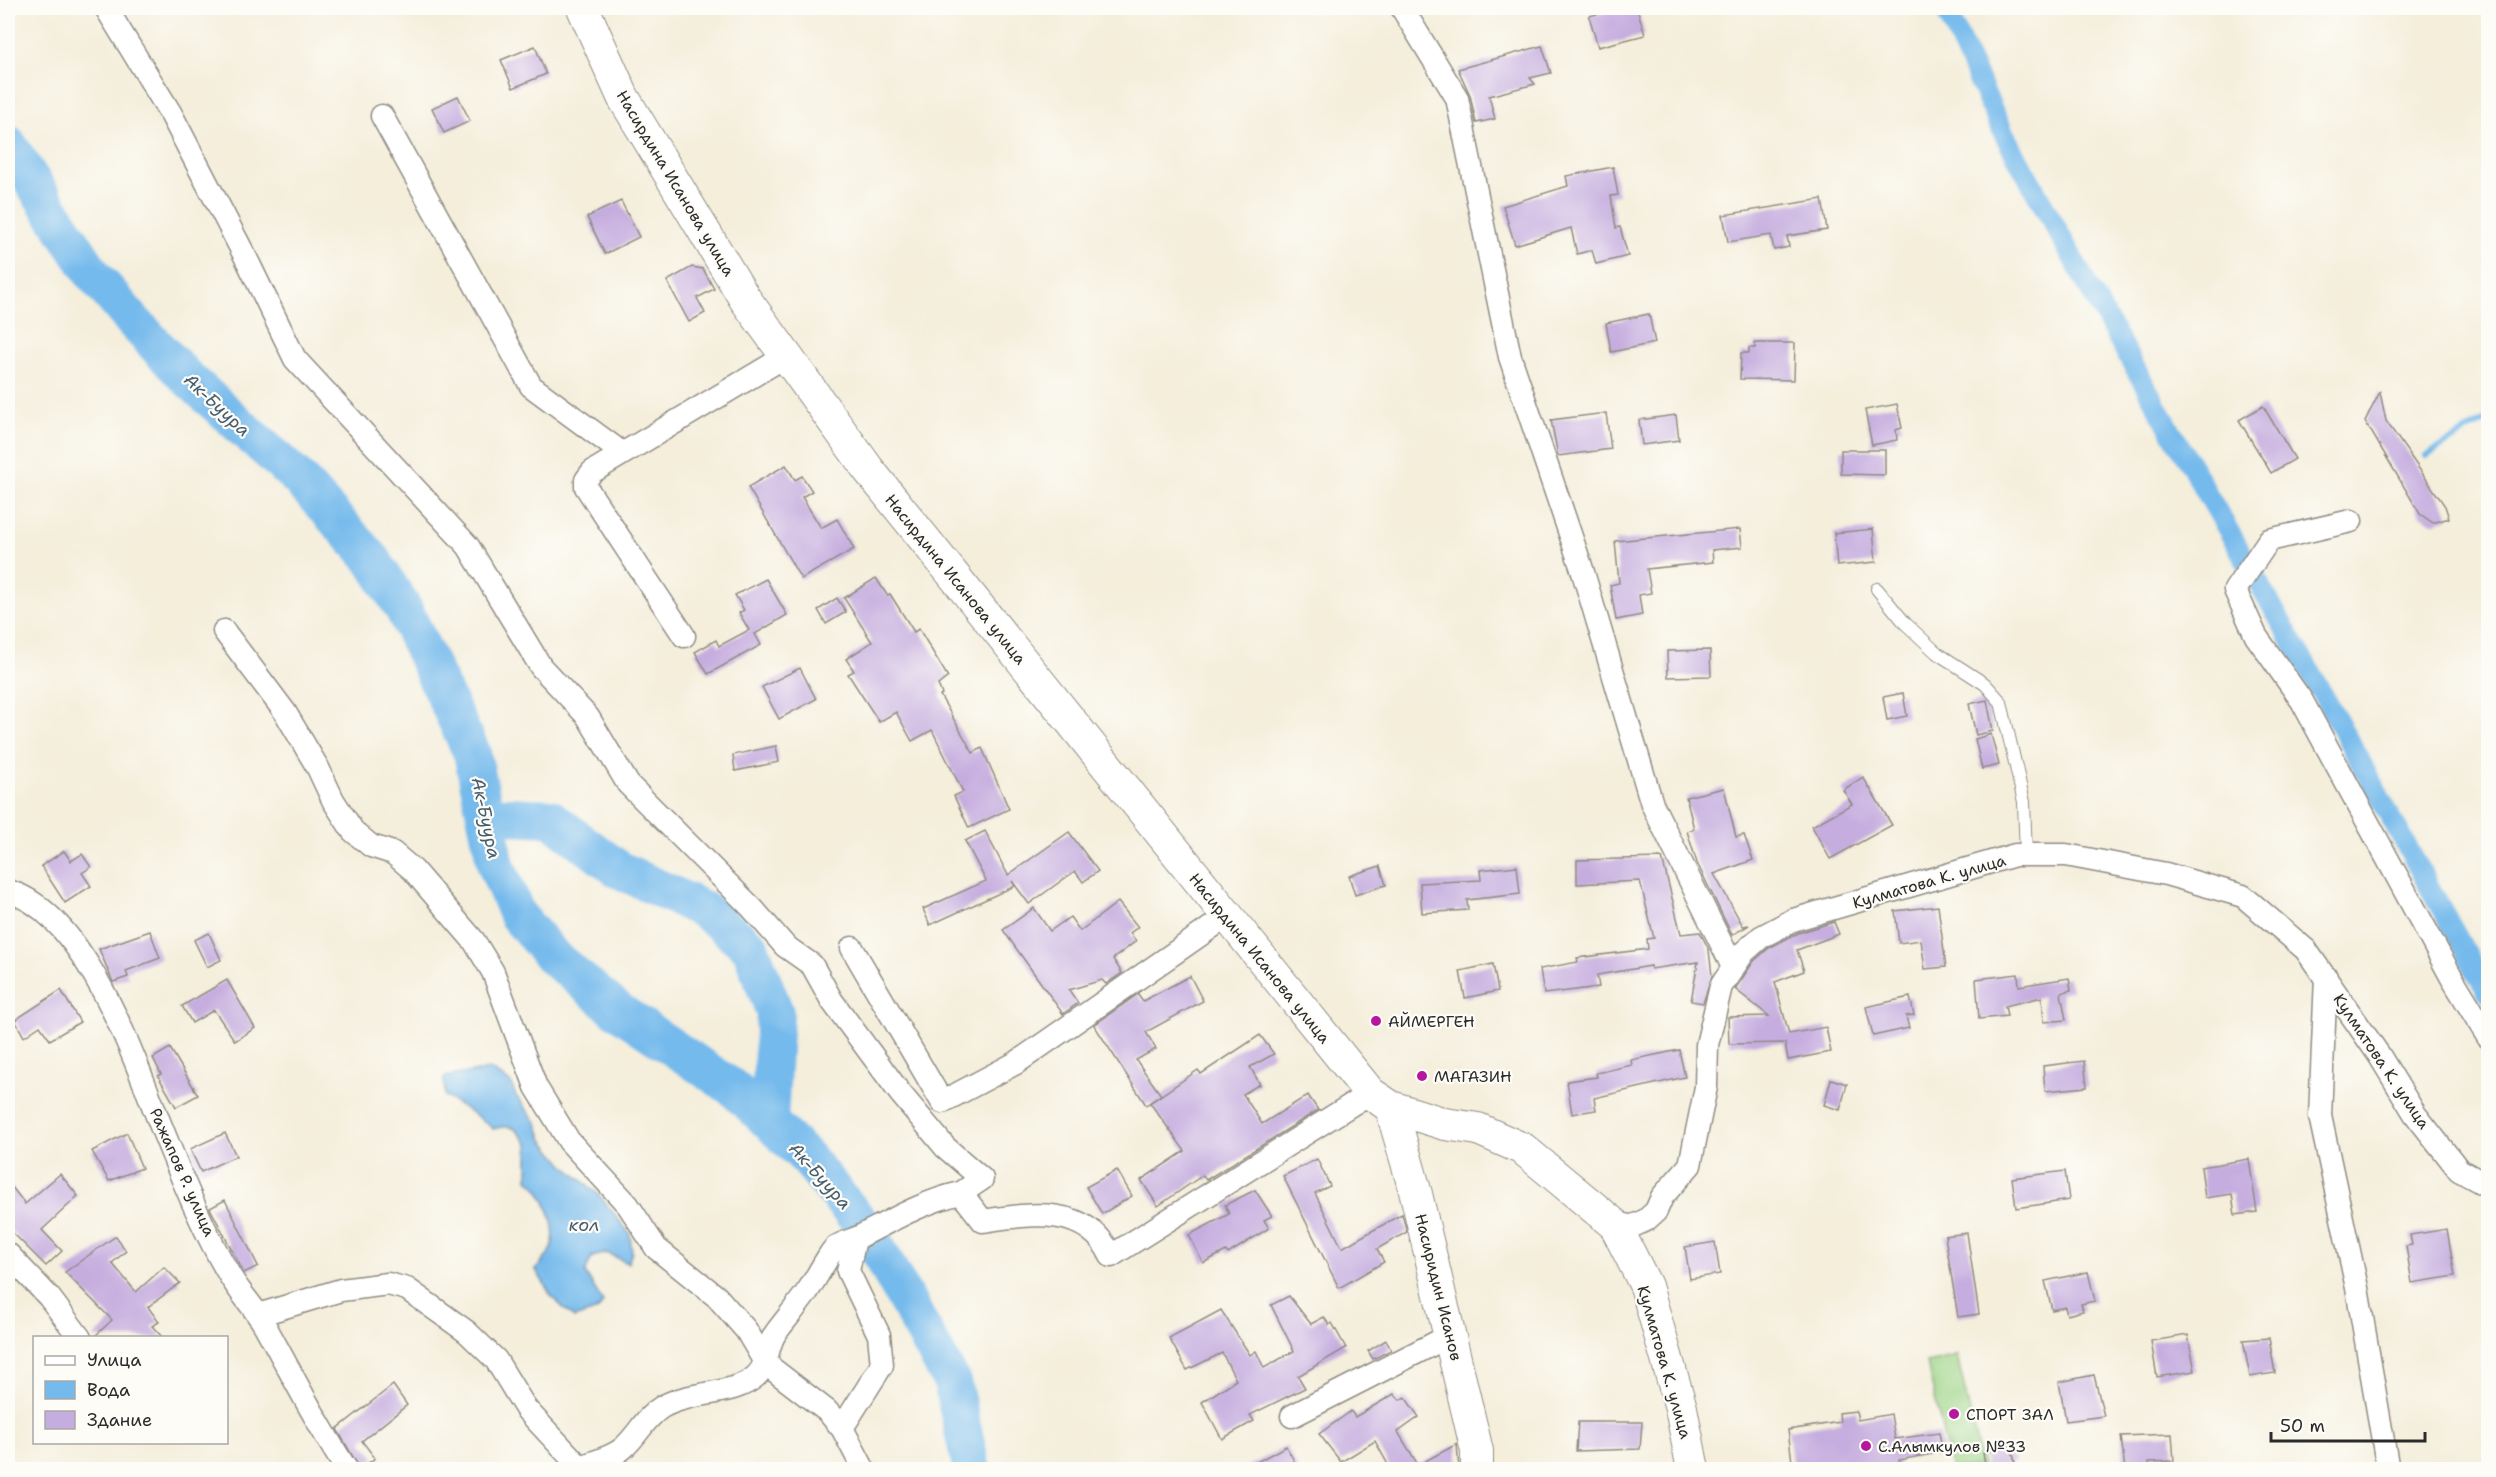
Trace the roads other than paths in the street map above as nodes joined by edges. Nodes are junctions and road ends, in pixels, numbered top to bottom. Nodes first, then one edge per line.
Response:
1 (106, 8) edge
2 (583, 8) edge
3 (1402, 8) edge
4 (382, 116) dead end
5 (786, 356) junction
6 (622, 453) junction
7 (2351, 521) dead end
8 (1877, 589) dead end
9 (224, 632) dead end
10 (684, 636) dead end
11 (2026, 855) junction
12 (8, 891) edge
13 (1226, 917) junction
14 (852, 948) dead end
15 (1733, 967) junction
16 (2326, 977) junction
17 (2488, 1036) edge
18 (1381, 1100) junction
19 (2488, 1186) edge
20 (961, 1193) junction
21 (1615, 1225) junction
22 (855, 1239) junction
23 (8, 1254) edge
24 (258, 1315) junction
25 (1451, 1335) junction
26 (78, 1336) edge
27 (766, 1364) junction
28 (1292, 1416) dead end
29 (842, 1428) junction
30 (347, 1470) edge
31 (864, 1470) edge
32 (1477, 1470) edge
33 (1693, 1470) edge
34 (2388, 1470) edge

1 - 20 street
2 - 5 main road, Насирдина Исанова улица
3 - 15 street
4 - 6 street
5 - 6 street
5 - 13 main road, Насирдина Исанова улица
6 - 10 street
7 - 17 street
8 - 11 lane
9 - 27 street
11 - 15 street, Кулматова К. улица
11 - 16 street, Кулматова К. улица
12 - 24 street, Ражапов Р. улица
13 - 14 street
13 - 18 main road, Насирдина Исанова улица
15 - 21 street, Кулматова К. улица
16 - 19 street, Кулматова К. улица
16 - 34 street
18 - 20 street
18 - 21 main road, Кулматова К. улица
18 - 25 main road, Насиридин Исанов
20 - 22 street
21 - 33 main road, Кулматова К. улица
22 - 27 street
22 - 29 street
23 - 26 street
24 - 27 street
24 - 30 street, Ражапов Р. улица
25 - 28 street
25 - 32 main road, Насиридин Исанов
27 - 29 street
29 - 31 street

